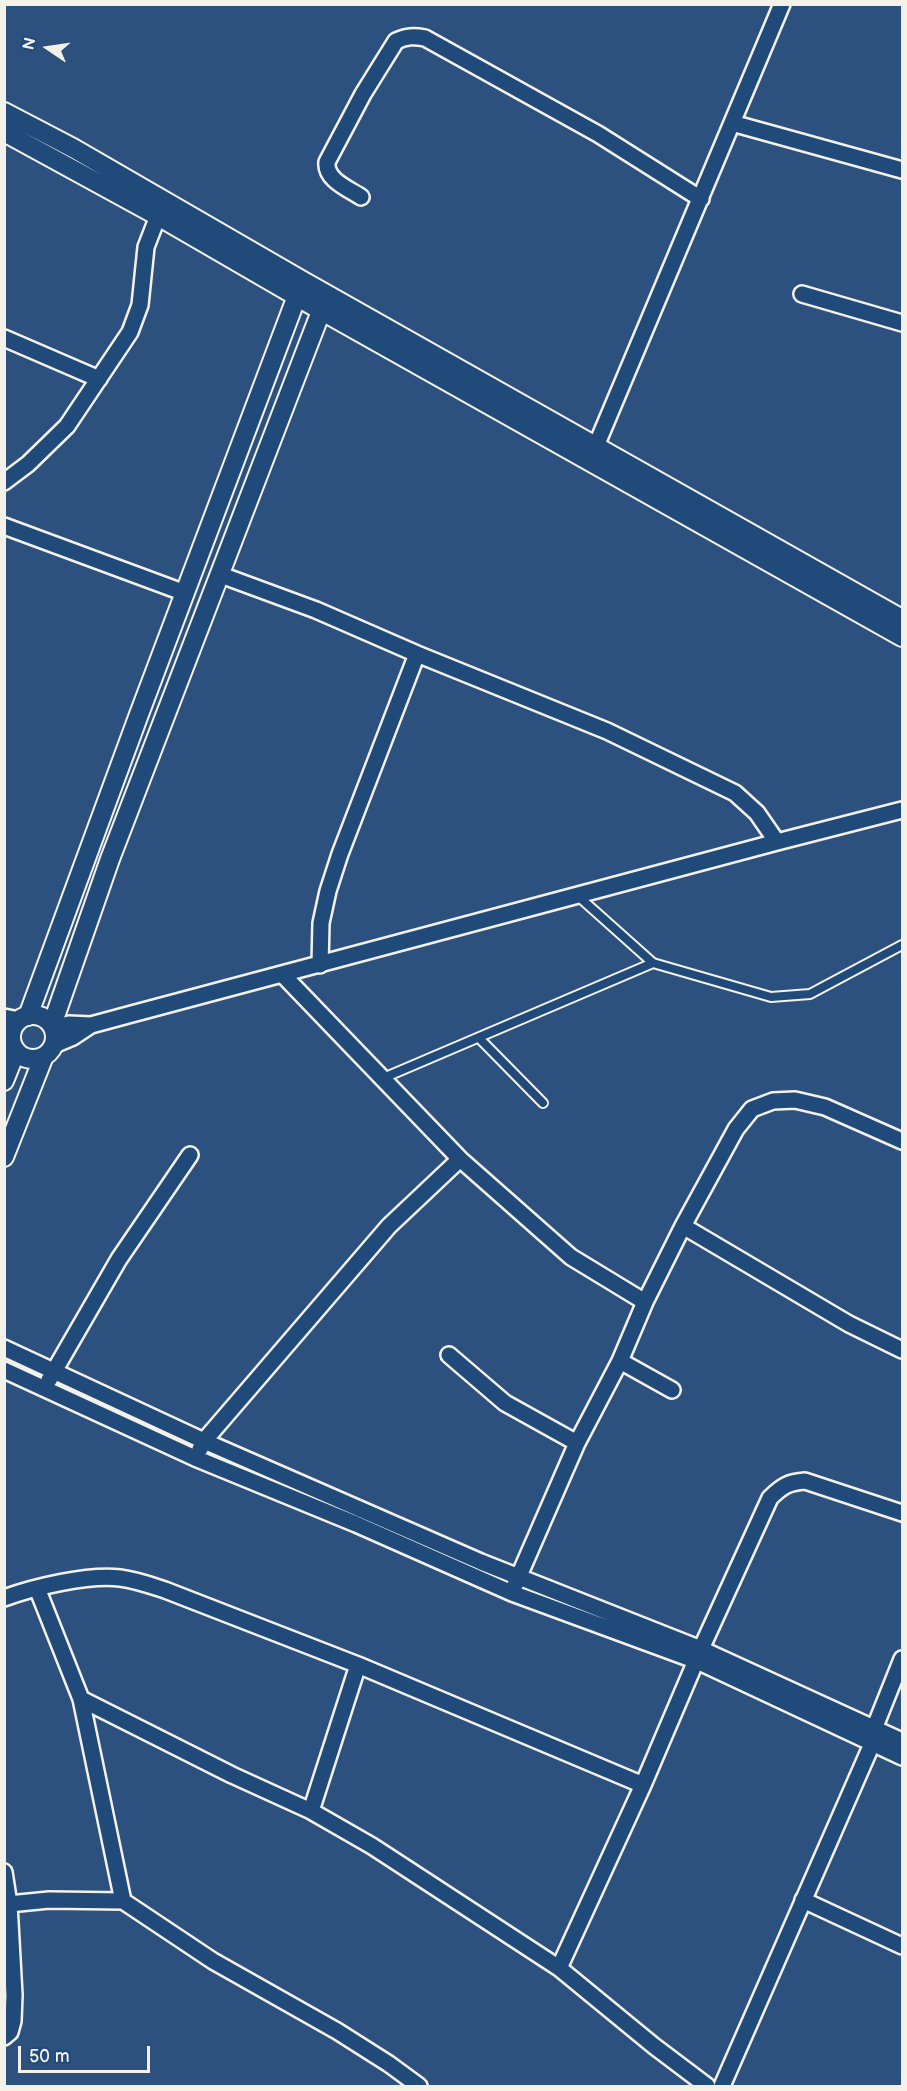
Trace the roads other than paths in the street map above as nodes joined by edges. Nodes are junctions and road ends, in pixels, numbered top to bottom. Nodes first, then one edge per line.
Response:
1 (782, 4) edge
2 (4, 112) edge
3 (732, 123) junction
4 (4, 132) edge
5 (903, 170) edge
6 (361, 197) dead end
7 (701, 199) junction
8 (158, 216) junction
9 (300, 289) junction
10 (802, 294) dead end
11 (325, 302) junction
12 (903, 323) edge
13 (4, 338) edge
14 (99, 379) junction
15 (596, 446) junction
16 (4, 482) edge
17 (4, 526) edge
18 (221, 574) junction
19 (185, 593) junction
20 (903, 619) edge
21 (903, 637) edge
22 (417, 654) junction
23 (903, 810) edge
24 (777, 842) junction
25 (578, 896) junction
26 (903, 945) edge
27 (653, 963) junction
28 (320, 965) junction
29 (283, 975) junction
30 (17, 1018) edge
31 (51, 1038) junction
32 (479, 1038) junction
33 (11, 1045) edge
34 (381, 1079) junction
35 (4, 1081) edge
36 (543, 1103) dead end
37 (903, 1141) edge
38 (190, 1155) dead end
39 (4, 1157) edge
40 (460, 1159) junction
41 (683, 1226) junction
42 (645, 1302) junction
43 (4, 1348) edge
44 (903, 1350) edge
45 (449, 1355) dead end
46 (620, 1361) junction
47 (4, 1370) edge
48 (54, 1371) junction
49 (45, 1388) junction
50 (672, 1390) dead end
51 (204, 1442) junction
52 (577, 1443) junction
53 (195, 1458) junction
54 (900, 1507) edge
55 (519, 1577) junction
56 (38, 1588) junction
57 (512, 1593) junction
58 (4, 1598) edge
59 (699, 1655) junction
60 (903, 1659) edge
61 (358, 1665) junction
62 (81, 1699) junction
63 (873, 1736) junction
64 (903, 1742) edge
65 (903, 1757) edge
66 (643, 1785) junction
67 (311, 1811) junction
68 (4, 1872) edge
69 (803, 1900) junction
70 (123, 1901) junction
71 (9, 1904) junction
72 (903, 1946) edge
73 (559, 1968) junction
74 (4, 2037) edge
75 (419, 2086) edge
76 (707, 2086) edge
77 (722, 2086) edge

1 - 3 street
2 - 9 street
3 - 5 street
3 - 7 street
4 - 8 street
6 - 7 street
7 - 15 street
8 - 9 street
8 - 14 street
9 - 11 street
9 - 19 street
10 - 12 street
11 - 15 street
11 - 18 street
11 - 21 street
13 - 14 street
14 - 16 street
15 - 20 street
17 - 19 street
18 - 22 street
18 - 31 street
19 - 30 street
22 - 24 street
22 - 28 street
23 - 24 street
24 - 25 street
25 - 27 lane
25 - 28 street
26 - 27 lane
27 - 32 lane
28 - 29 street
29 - 31 street
29 - 34 street
30 - 31 street
30 - 33 street
31 - 33 street
31 - 39 street
32 - 34 lane
32 - 36 lane
33 - 35 street
34 - 40 street
37 - 41 street
38 - 48 street
40 - 42 street
40 - 51 street
41 - 42 street
41 - 44 street
42 - 46 street
43 - 48 street
45 - 52 street
46 - 50 street
46 - 52 street
47 - 49 street
48 - 49 street
48 - 51 street
49 - 53 street
51 - 53 street
51 - 55 street
52 - 55 street
53 - 57 street
54 - 59 street
55 - 57 street
55 - 59 street
56 - 58 street
56 - 61 street
56 - 62 street
57 - 59 street
59 - 63 street
59 - 66 street
60 - 63 street
61 - 66 street
61 - 67 street
62 - 67 street
62 - 70 street
63 - 64 street
63 - 65 street
63 - 69 street
66 - 73 street
67 - 73 street
68 - 71 street
69 - 72 street
69 - 77 street
70 - 71 street
70 - 75 street
71 - 74 street
73 - 76 street

